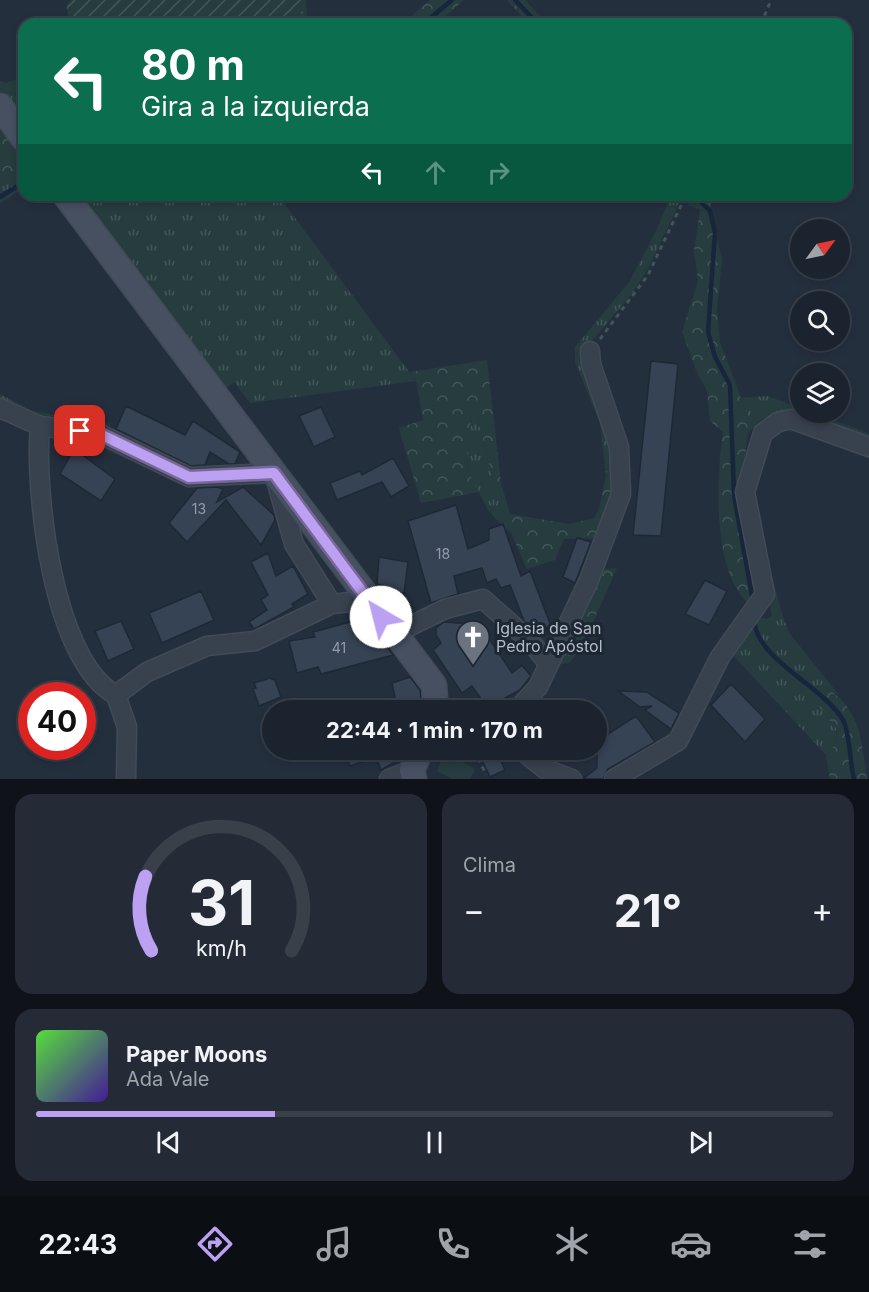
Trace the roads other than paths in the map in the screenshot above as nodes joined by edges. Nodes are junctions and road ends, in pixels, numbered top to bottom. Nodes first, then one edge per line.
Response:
1 (0, 106) edge
2 (18, 131) edge
3 (70, 201) edge
4 (590, 351) road end
5 (0, 408) edge
6 (40, 426) junction
7 (869, 447) edge
8 (274, 473) junction
9 (368, 600) junction
10 (332, 603) junction
11 (394, 634) junction
12 (549, 664) junction
13 (116, 695) junction
14 (435, 700) edge
15 (526, 700) edge
16 (534, 760) edge
17 (416, 766) edge
18 (126, 779) edge
19 (389, 779) edge
20 (572, 779) edge
21 (614, 779) edge

1 - 2 street
3 - 8 street
4 - 12 street
5 - 6 street
6 - 8 street
6 - 13 street
7 - 21 street
8 - 9 street
8 - 10 street
9 - 10 street
9 - 11 street
10 - 13 street
11 - 12 street
11 - 14 street
12 - 15 street
13 - 18 street
16 - 20 street
17 - 19 street

